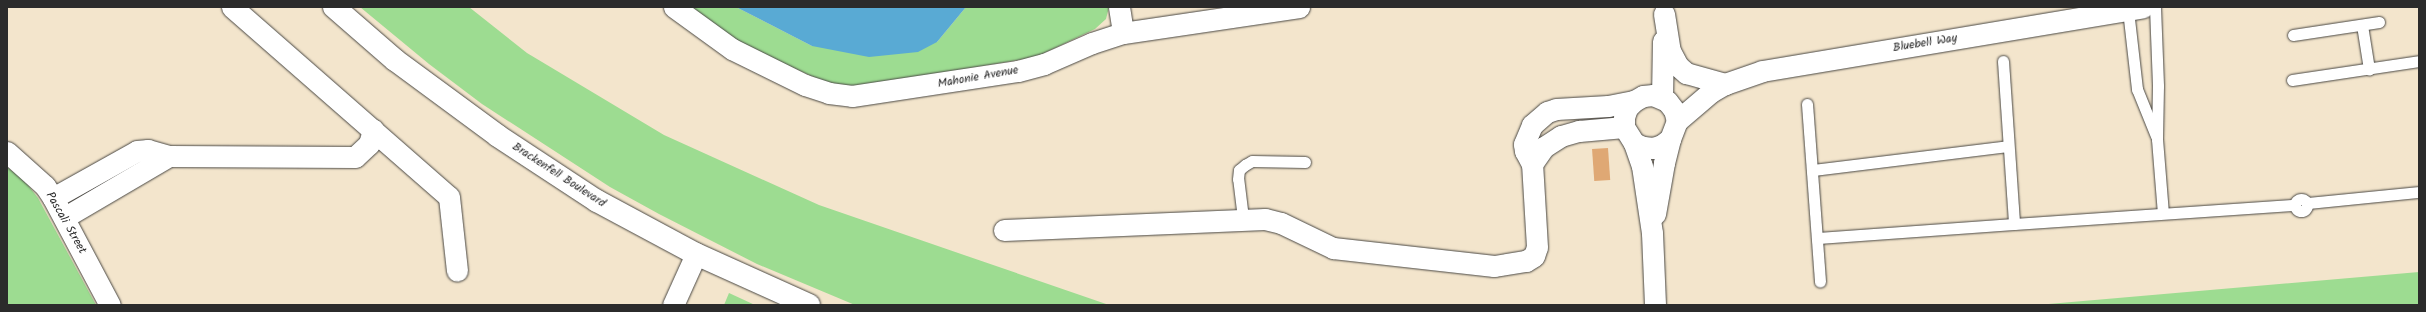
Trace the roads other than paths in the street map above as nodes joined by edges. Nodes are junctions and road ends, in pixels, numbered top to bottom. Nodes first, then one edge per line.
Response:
1 (232, 7) edge
2 (334, 7) edge
3 (674, 7) edge
4 (1119, 7) edge
5 (1299, 7) edge
6 (2154, 7) edge
7 (2138, 8) edge
8 (1664, 17) edge
9 (2379, 22) dead end
10 (2362, 25) junction
11 (1123, 33) junction
12 (2293, 35) dead end
13 (2003, 61) dead end
14 (2419, 62) edge
15 (2369, 69) junction
16 (2292, 80) dead end
17 (1718, 88) junction
18 (1651, 99) junction
19 (1807, 104) dead end
20 (374, 130) junction
21 (1674, 130) junction
22 (1629, 135) junction
23 (2157, 139) junction
24 (2008, 146) junction
25 (7, 152) edge
26 (169, 156) junction
27 (1304, 162) dead end
28 (1532, 164) junction
29 (1813, 170) junction
30 (2419, 192) edge
31 (53, 198) junction
32 (2163, 213) junction
33 (65, 217) junction
34 (1243, 218) junction
35 (2014, 224) junction
36 (1004, 230) dead end
37 (1652, 233) junction
38 (1818, 238) junction
39 (696, 254) junction
40 (457, 271) dead end
41 (1820, 282) dead end
42 (110, 305) edge
43 (673, 305) edge
44 (809, 305) edge
45 (1655, 305) edge

1 - 20 street
2 - 39 street, Brackenfell Boulevard
3 - 11 street, Mahonie Avenue
4 - 11 street
5 - 11 street, Mahonie Avenue
6 - 23 lane
7 - 17 street, Bluebell Way
7 - 23 lane
8 - 17 street
8 - 18 street
9 - 10 lane
10 - 12 lane
10 - 15 lane
13 - 24 lane
14 - 15 lane
15 - 16 lane
17 - 18 street
17 - 21 street
18 - 21 street
18 - 22 street
18 - 28 street
19 - 29 lane
20 - 26 street
20 - 40 street
21 - 22 street
21 - 37 street
22 - 28 street
22 - 37 street
23 - 32 lane
24 - 29 lane
24 - 35 lane
25 - 31 street, Pascali Street
26 - 31 street
26 - 33 street
27 - 34 lane
28 - 34 street
29 - 38 lane
30 - 32 lane
31 - 33 street, Pascali Street
32 - 35 lane
33 - 42 street, Pascali Street
34 - 36 street
35 - 38 lane
37 - 45 street
38 - 41 lane
39 - 43 street
39 - 44 street, Brackenfell Boulevard

